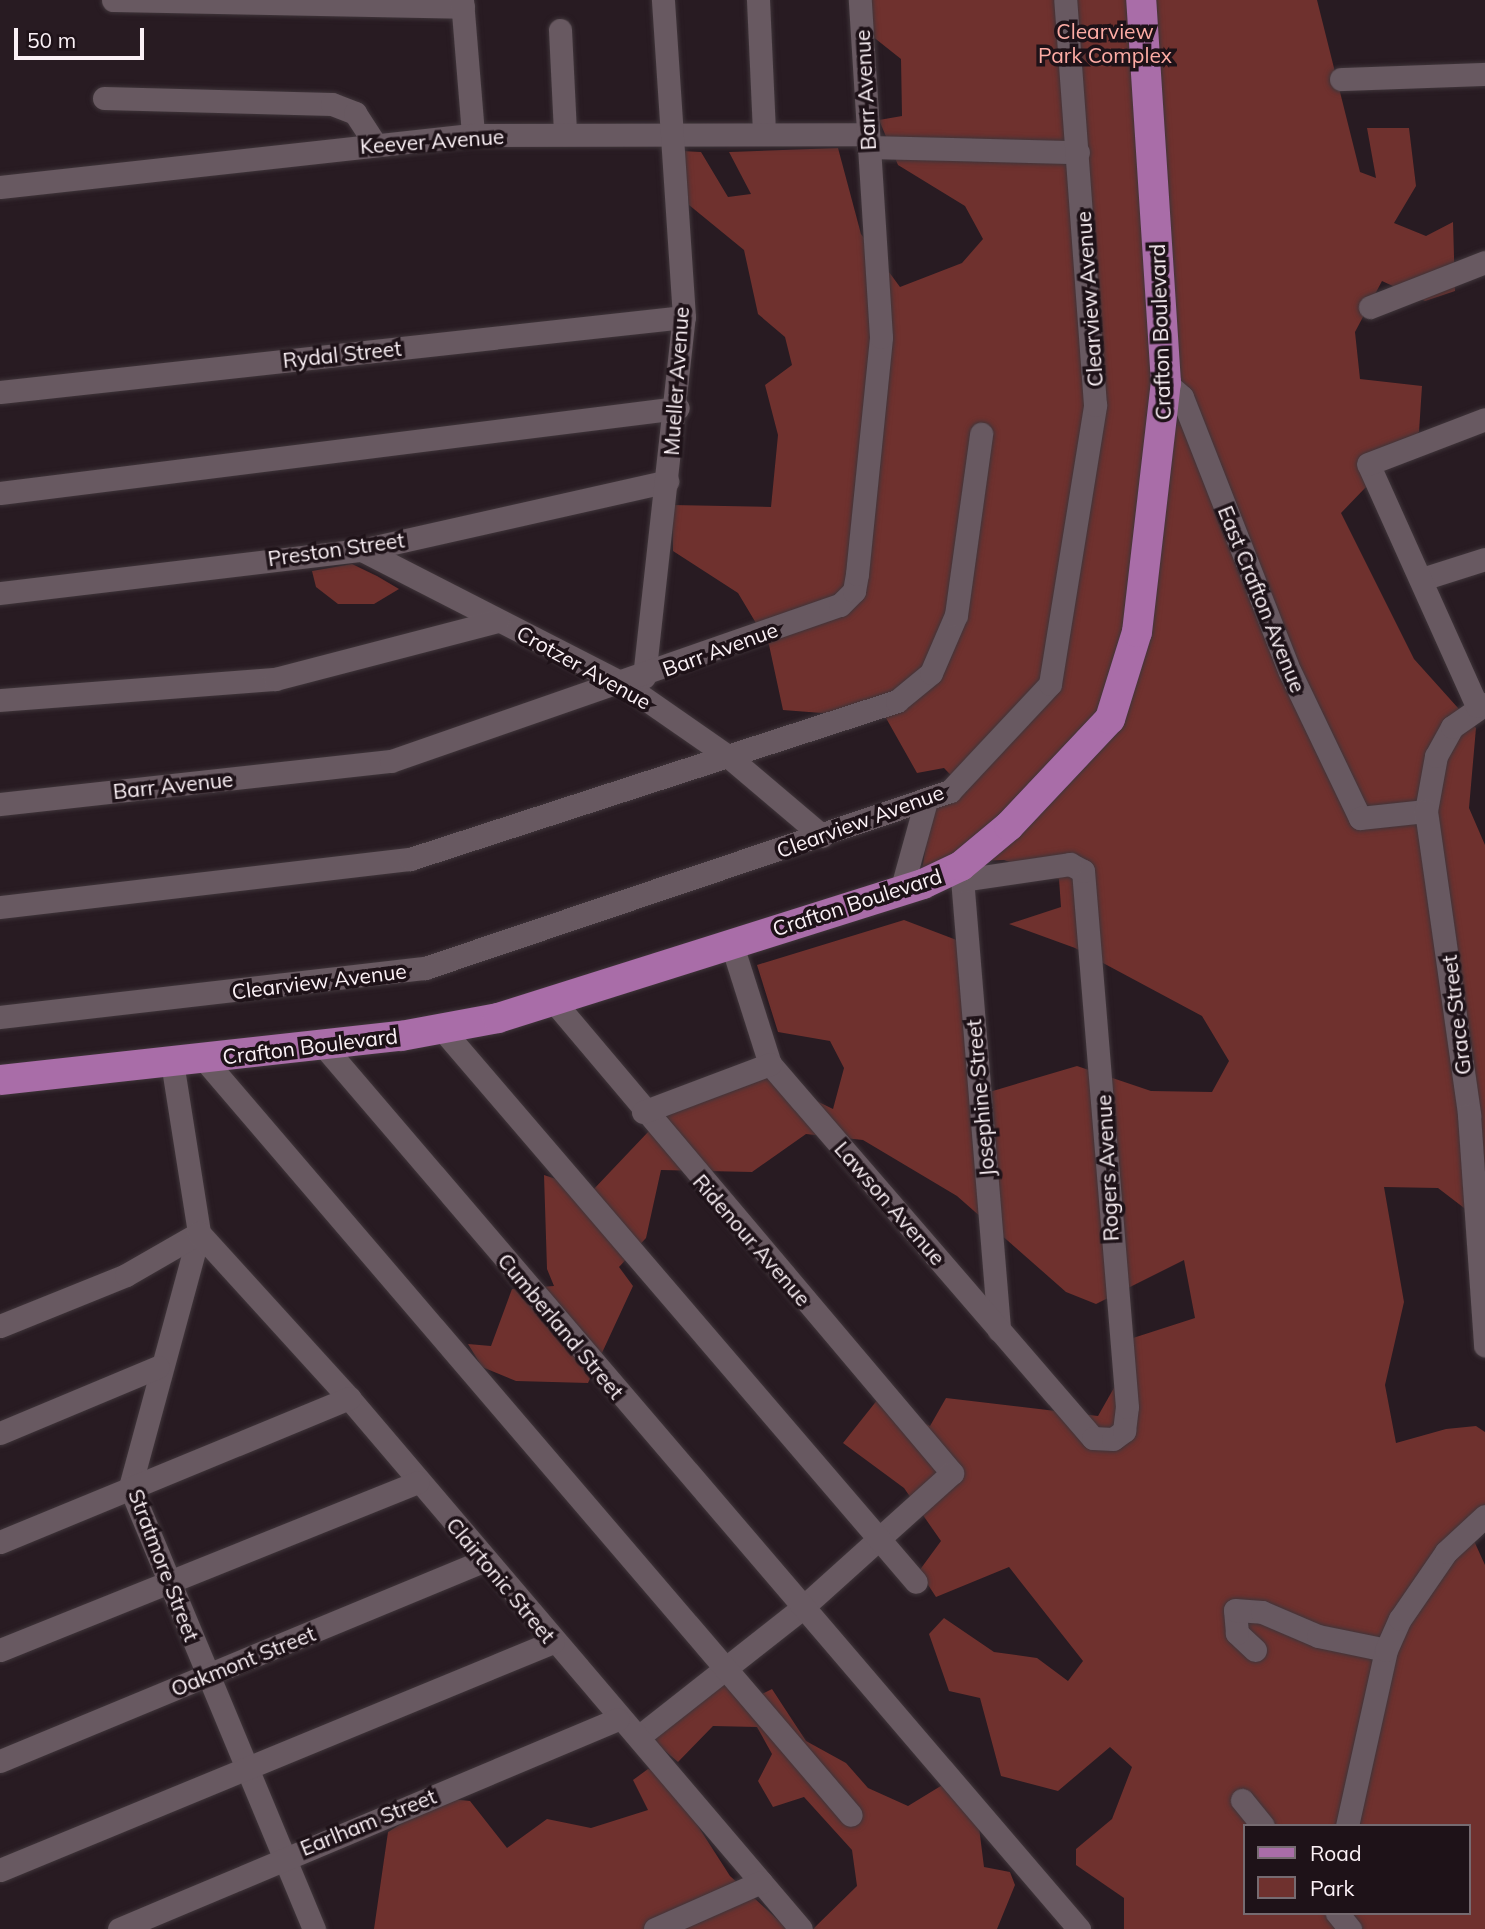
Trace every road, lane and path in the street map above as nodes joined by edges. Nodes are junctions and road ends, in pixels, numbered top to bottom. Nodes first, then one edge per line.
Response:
1 (113, 0) edge
2 (663, 0) edge
3 (758, 0) edge
4 (860, 0) edge
5 (1065, 0) edge
6 (1141, 0) edge
7 (462, 3) edge
8 (560, 30) dead end
9 (1485, 74) edge
10 (1341, 79) dead end
11 (104, 98) dead end
12 (764, 132) junction
13 (670, 133) junction
14 (565, 134) junction
15 (472, 135) junction
16 (867, 140) junction
17 (375, 144) junction
18 (1079, 152) junction
19 (0, 187) edge
20 (1485, 262) edge
21 (1370, 307) dead end
22 (684, 317) junction
23 (1166, 383) junction
24 (0, 392) edge
25 (678, 408) junction
26 (1485, 419) edge
27 (981, 434) dead end
28 (667, 481) junction
29 (0, 493) edge
30 (362, 550) junction
31 (1485, 559) edge
32 (1422, 579) junction
33 (0, 593) edge
34 (498, 621) junction
35 (634, 681) junction
36 (0, 700) edge
37 (1481, 705) edge
38 (729, 757) junction
39 (926, 801) junction
40 (0, 804) edge
41 (1426, 811) junction
42 (822, 836) junction
43 (961, 873) junction
44 (901, 891) junction
45 (0, 907) edge
46 (731, 942) junction
47 (556, 1004) junction
48 (0, 1017) edge
49 (442, 1030) junction
50 (322, 1044) junction
51 (203, 1058) junction
52 (172, 1062) junction
53 (770, 1064) junction
54 (0, 1080) edge
55 (643, 1112) junction
56 (199, 1233) junction
57 (0, 1326) edge
58 (999, 1330) junction
59 (1485, 1345) edge
60 (158, 1367) junction
61 (349, 1398) junction
62 (0, 1433) edge
63 (1093, 1438) joint
64 (418, 1482) junction
65 (130, 1487) junction
66 (1485, 1516) edge
67 (877, 1535) junction
68 (0, 1542) edge
69 (485, 1560) junction
70 (168, 1582) junction
71 (916, 1582) dead end
72 (801, 1609) junction
73 (553, 1643) junction
74 (0, 1650) edge
75 (1255, 1650) dead end
76 (1386, 1650) junction
77 (722, 1670) junction
78 (207, 1676) junction
79 (618, 1719) junction
80 (640, 1735) junction
81 (0, 1761) edge
82 (245, 1766) junction
83 (1242, 1800) dead end
84 (851, 1815) dead end
85 (1261, 1824) edge
86 (1347, 1824) edge
87 (284, 1857) junction
88 (0, 1870) edge
89 (761, 1882) junction
90 (1339, 1915) edge
91 (118, 1929) edge
92 (314, 1929) edge
93 (655, 1929) edge
94 (801, 1929) edge
95 (1079, 1929) edge
96 (1350, 1929) edge

1 - 7 street
2 - 13 street, Mueller Avenue
3 - 12 street
4 - 16 street, Barr Avenue
5 - 18 street, Clearview Avenue
6 - 23 main road, Crafton Boulevard
7 - 15 street
8 - 14 street
9 - 10 street
11 - 17 street
12 - 13 street, Keever Avenue
12 - 16 street, Keever Avenue
13 - 14 street, Keever Avenue
13 - 22 street, Mueller Avenue
14 - 15 street, Keever Avenue
15 - 17 street, Keever Avenue
16 - 18 street, Keever Avenue
16 - 35 street, Barr Avenue
17 - 19 street, Keever Avenue
18 - 39 street, Clearview Avenue
20 - 21 street
22 - 24 street, Rydal Street
22 - 25 street, Mueller Avenue
23 - 41 street, East Crafton Avenue
23 - 43 main road, Crafton Boulevard
25 - 28 street, Mueller Avenue
25 - 29 street
26 - 32 street
27 - 38 street
28 - 30 street, Preston Street
28 - 35 street, Mueller Avenue
30 - 33 street, Preston Street
30 - 34 street, Crotzer Avenue
31 - 32 street
32 - 37 street
34 - 35 street, Crotzer Avenue
34 - 36 street
35 - 38 street, Crotzer Avenue
35 - 40 street, Barr Avenue
37 - 41 street, Grace Street
38 - 42 street, Crotzer Avenue
38 - 45 street
39 - 42 street, Clearview Avenue
39 - 44 street
41 - 59 street, Grace Street
42 - 48 street, Clearview Avenue
43 - 44 main road, Crafton Boulevard
43 - 58 street, Josephine Street
43 - 63 street, Rogers Avenue
44 - 46 main road, Crafton Boulevard
46 - 47 main road, Crafton Boulevard
46 - 53 street, Lawson Avenue
47 - 49 main road, Crafton Boulevard
47 - 55 street, Ridenour Avenue
49 - 50 main road, Crafton Boulevard
49 - 67 street
50 - 51 main road, Crafton Boulevard
50 - 72 street, Cumberland Street
51 - 52 main road, Crafton Boulevard
51 - 77 street
52 - 54 main road, Crafton Boulevard
52 - 56 street, Stratmore Street
53 - 55 street
53 - 58 street, Lawson Avenue
55 - 67 street, Ridenour Avenue
56 - 57 street
56 - 60 street, Stratmore Street
56 - 61 street, Clairtonic Street
58 - 63 street, Lawson Avenue
60 - 62 street
60 - 65 street, Stratmore Street
61 - 64 street, Clairtonic Street
61 - 65 street
64 - 69 street, Clairtonic Street
64 - 70 street
65 - 68 street
65 - 70 street, Stratmore Street
66 - 76 street
67 - 71 street
67 - 72 street
69 - 73 street, Clairtonic Street
69 - 78 street, Oakmont Street
70 - 74 street
70 - 78 street, Stratmore Street
72 - 77 street
72 - 95 street, Cumberland Street
73 - 79 street, Clairtonic Street
73 - 82 street
75 - 76 street
76 - 86 street
77 - 80 street
77 - 84 street
78 - 81 street, Oakmont Street
78 - 82 street, Stratmore Street
79 - 80 street, Clairtonic Street
79 - 87 street, Earlham Street
80 - 89 street, Clairtonic Street
82 - 87 street, Stratmore Street
82 - 88 street
83 - 85 street
87 - 91 street, Earlham Street
87 - 92 street, Stratmore Street
89 - 93 street
89 - 94 street, Clairtonic Street
90 - 96 street

